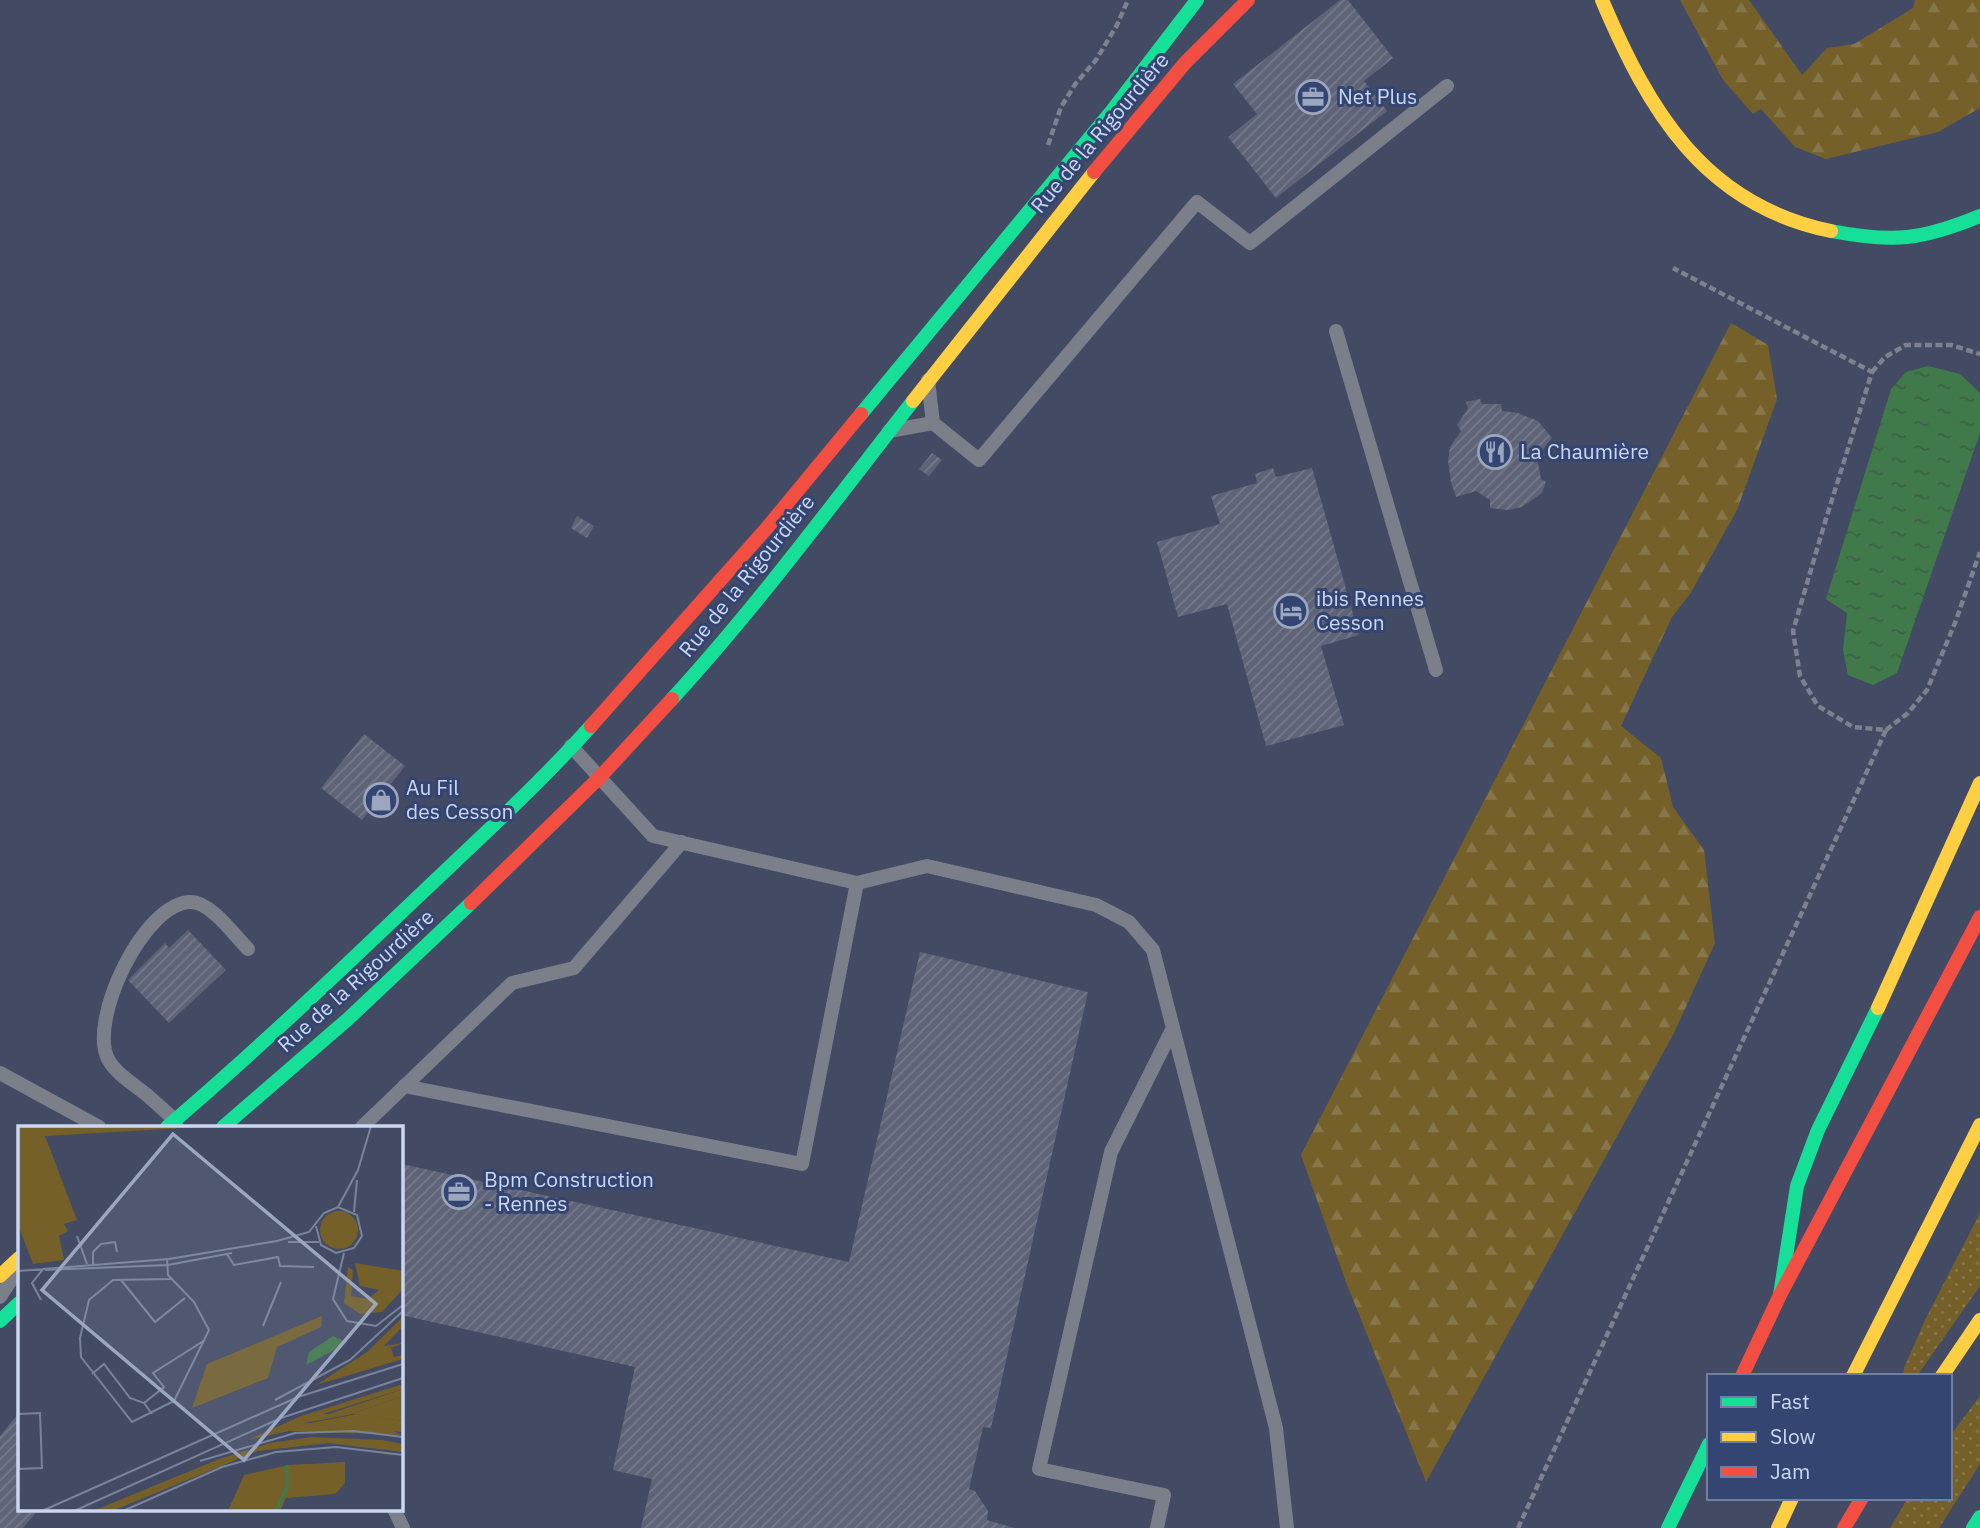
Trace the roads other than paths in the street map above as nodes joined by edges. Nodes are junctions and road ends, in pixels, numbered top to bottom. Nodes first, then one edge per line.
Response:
1 (1197, 0) edge
2 (1248, 0) edge
3 (1602, 0) edge
4 (1447, 86) dead end
5 (1980, 216) edge
6 (1336, 331) dead end
7 (928, 380) junction
8 (933, 423) junction
9 (889, 431) junction
10 (1436, 670) dead end
11 (571, 747) junction
12 (600, 777) junction
13 (1980, 783) edge
14 (682, 842) junction
15 (858, 883) junction
16 (1980, 917) edge
17 (248, 949) dead end
18 (1173, 1028) junction
19 (0, 1073) edge
20 (404, 1086) junction
21 (173, 1125) edge
22 (1980, 1125) edge
23 (97, 1126) edge
24 (224, 1126) edge
25 (363, 1126) edge
26 (18, 1259) edge
27 (18, 1270) edge
28 (0, 1276) edge
29 (1780, 1295) junction
30 (0, 1297) edge
31 (18, 1304) edge
32 (0, 1321) edge
33 (1980, 1321) edge
34 (1743, 1374) edge
35 (1854, 1374) edge
36 (1942, 1374) edge
37 (1707, 1448) edge
38 (1791, 1500) edge
39 (1861, 1500) edge
40 (394, 1510) edge
41 (1980, 1517) edge
42 (403, 1528) edge
43 (1157, 1528) edge
44 (1287, 1528) edge
45 (1668, 1528) edge
46 (1778, 1528) edge
47 (1844, 1528) edge
48 (1973, 1528) edge

1 - 11 main road, Rue de la Rigourdière
2 - 7 main road, Rue de la Rigourdière
3 - 5 main road
4 - 8 lane
6 - 10 lane
7 - 8 lane
7 - 9 main road, Rue de la Rigourdière
8 - 9 lane
9 - 12 main road, Rue de la Rigourdière
11 - 12 lane
11 - 21 main road, Rue de la Rigourdière
12 - 14 lane
12 - 24 main road, Rue de la Rigourdière
13 - 29 main road
14 - 15 lane
14 - 20 lane
15 - 18 lane
15 - 20 lane
16 - 29 main road
17 - 21 lane
18 - 43 lane
18 - 44 lane
19 - 23 lane
20 - 25 lane
22 - 35 main road
26 - 28 main road
27 - 30 lane
29 - 34 main road
31 - 32 main road
33 - 36 main road
37 - 45 main road
38 - 46 main road
39 - 47 main road
40 - 42 lane
41 - 48 main road

